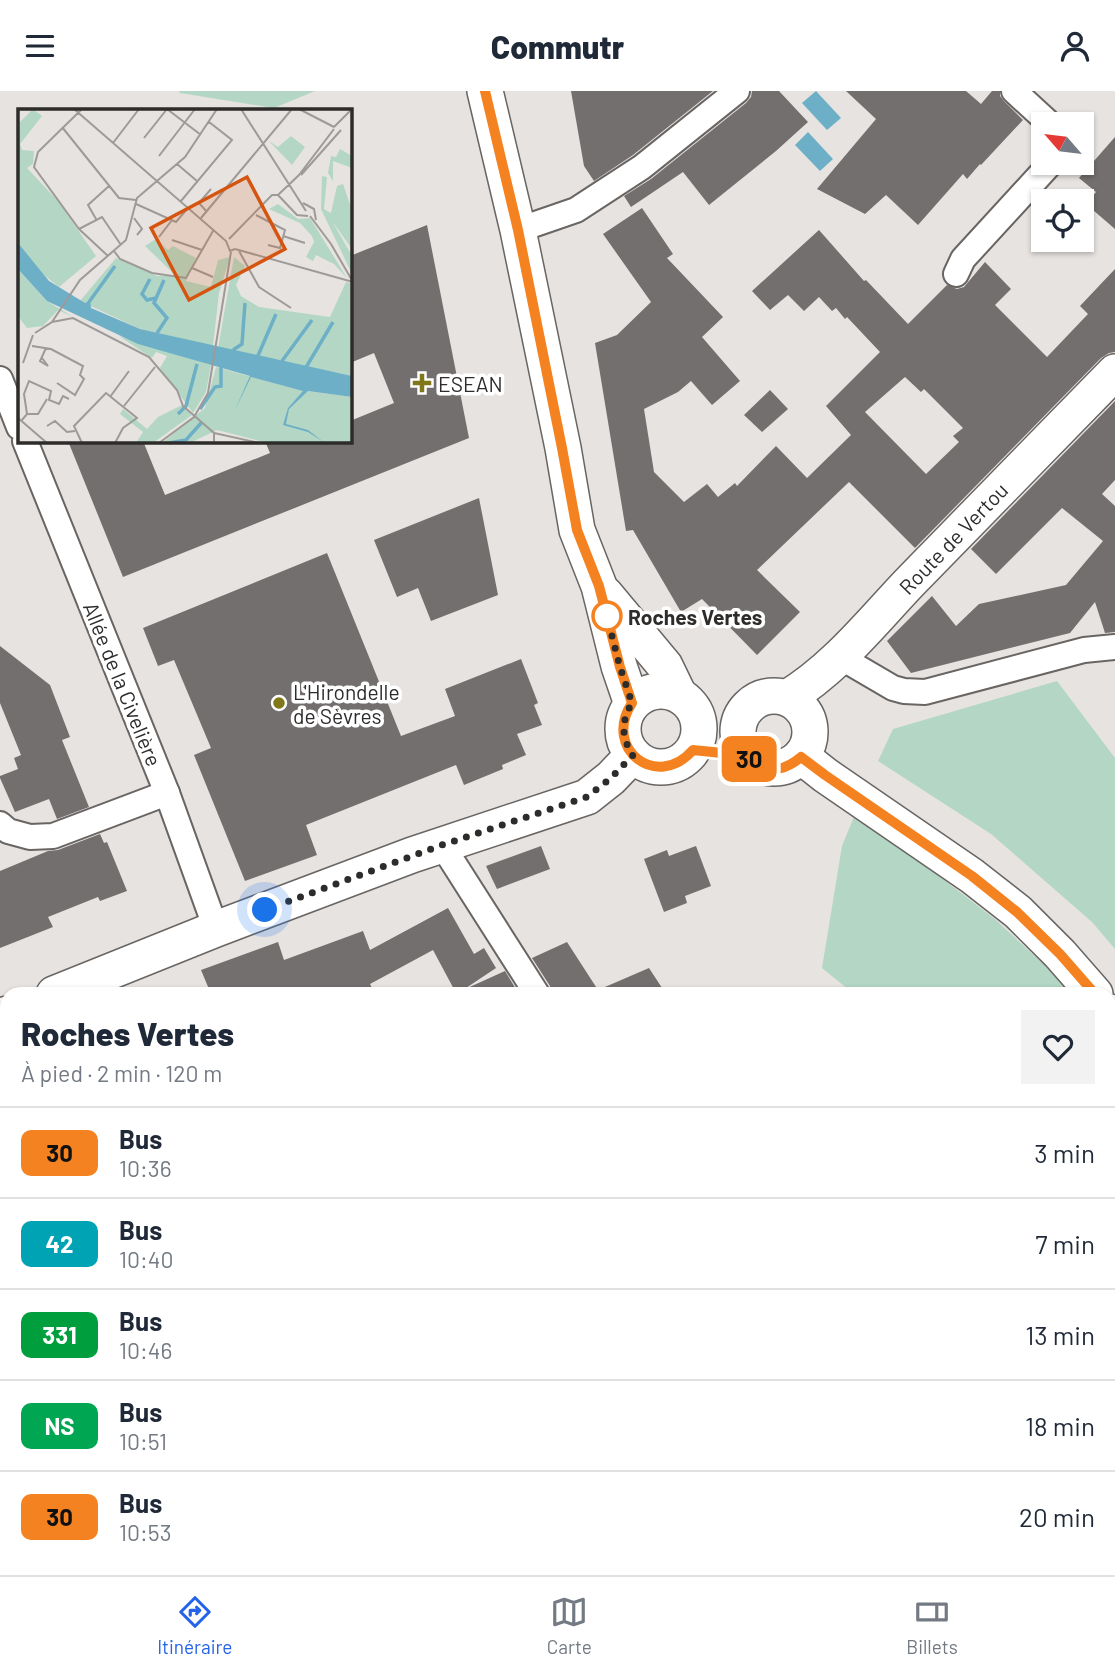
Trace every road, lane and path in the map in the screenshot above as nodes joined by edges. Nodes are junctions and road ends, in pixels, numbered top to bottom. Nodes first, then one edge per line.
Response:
1 (485, 91) edge
2 (737, 91) edge
3 (1014, 91) edge
4 (1037, 112) edge
5 (1040, 175) edge
6 (518, 230) junction
7 (956, 274) dead end
8 (1115, 372) edge
9 (0, 379) edge
10 (18, 424) edge
11 (26, 443) edge
12 (599, 586) junction
13 (1115, 647) edge
14 (840, 657) junction
15 (787, 698) junction
16 (684, 699) junction
17 (632, 703) junction
18 (750, 704) junction
19 (693, 750) junction
20 (633, 755) junction
21 (747, 757) junction
22 (801, 757) junction
23 (167, 793) junction
24 (0, 824) edge
25 (442, 845) junction
26 (216, 929) junction
27 (71, 987) edge
28 (533, 987) edge
29 (1088, 987) edge

1 - 6 main road
2 - 6 street
3 - 4 street
5 - 7 street
6 - 12 main road
8 - 14 main road, Route de Vertou
9 - 10 street
11 - 23 street, Allée de la Civelière
12 - 16 main road
12 - 17 main road
13 - 14 street
14 - 15 main road, Route de Vertou
15 - 18 main road
15 - 22 main road
16 - 17 main road
16 - 18 main road
16 - 19 main road
17 - 20 main road
18 - 21 main road
19 - 20 main road
19 - 21 main road
20 - 25 main road
21 - 22 main road
22 - 29 main road
23 - 24 street
23 - 26 street, Allée de la Civelière
25 - 26 main road
25 - 28 street
26 - 27 main road

